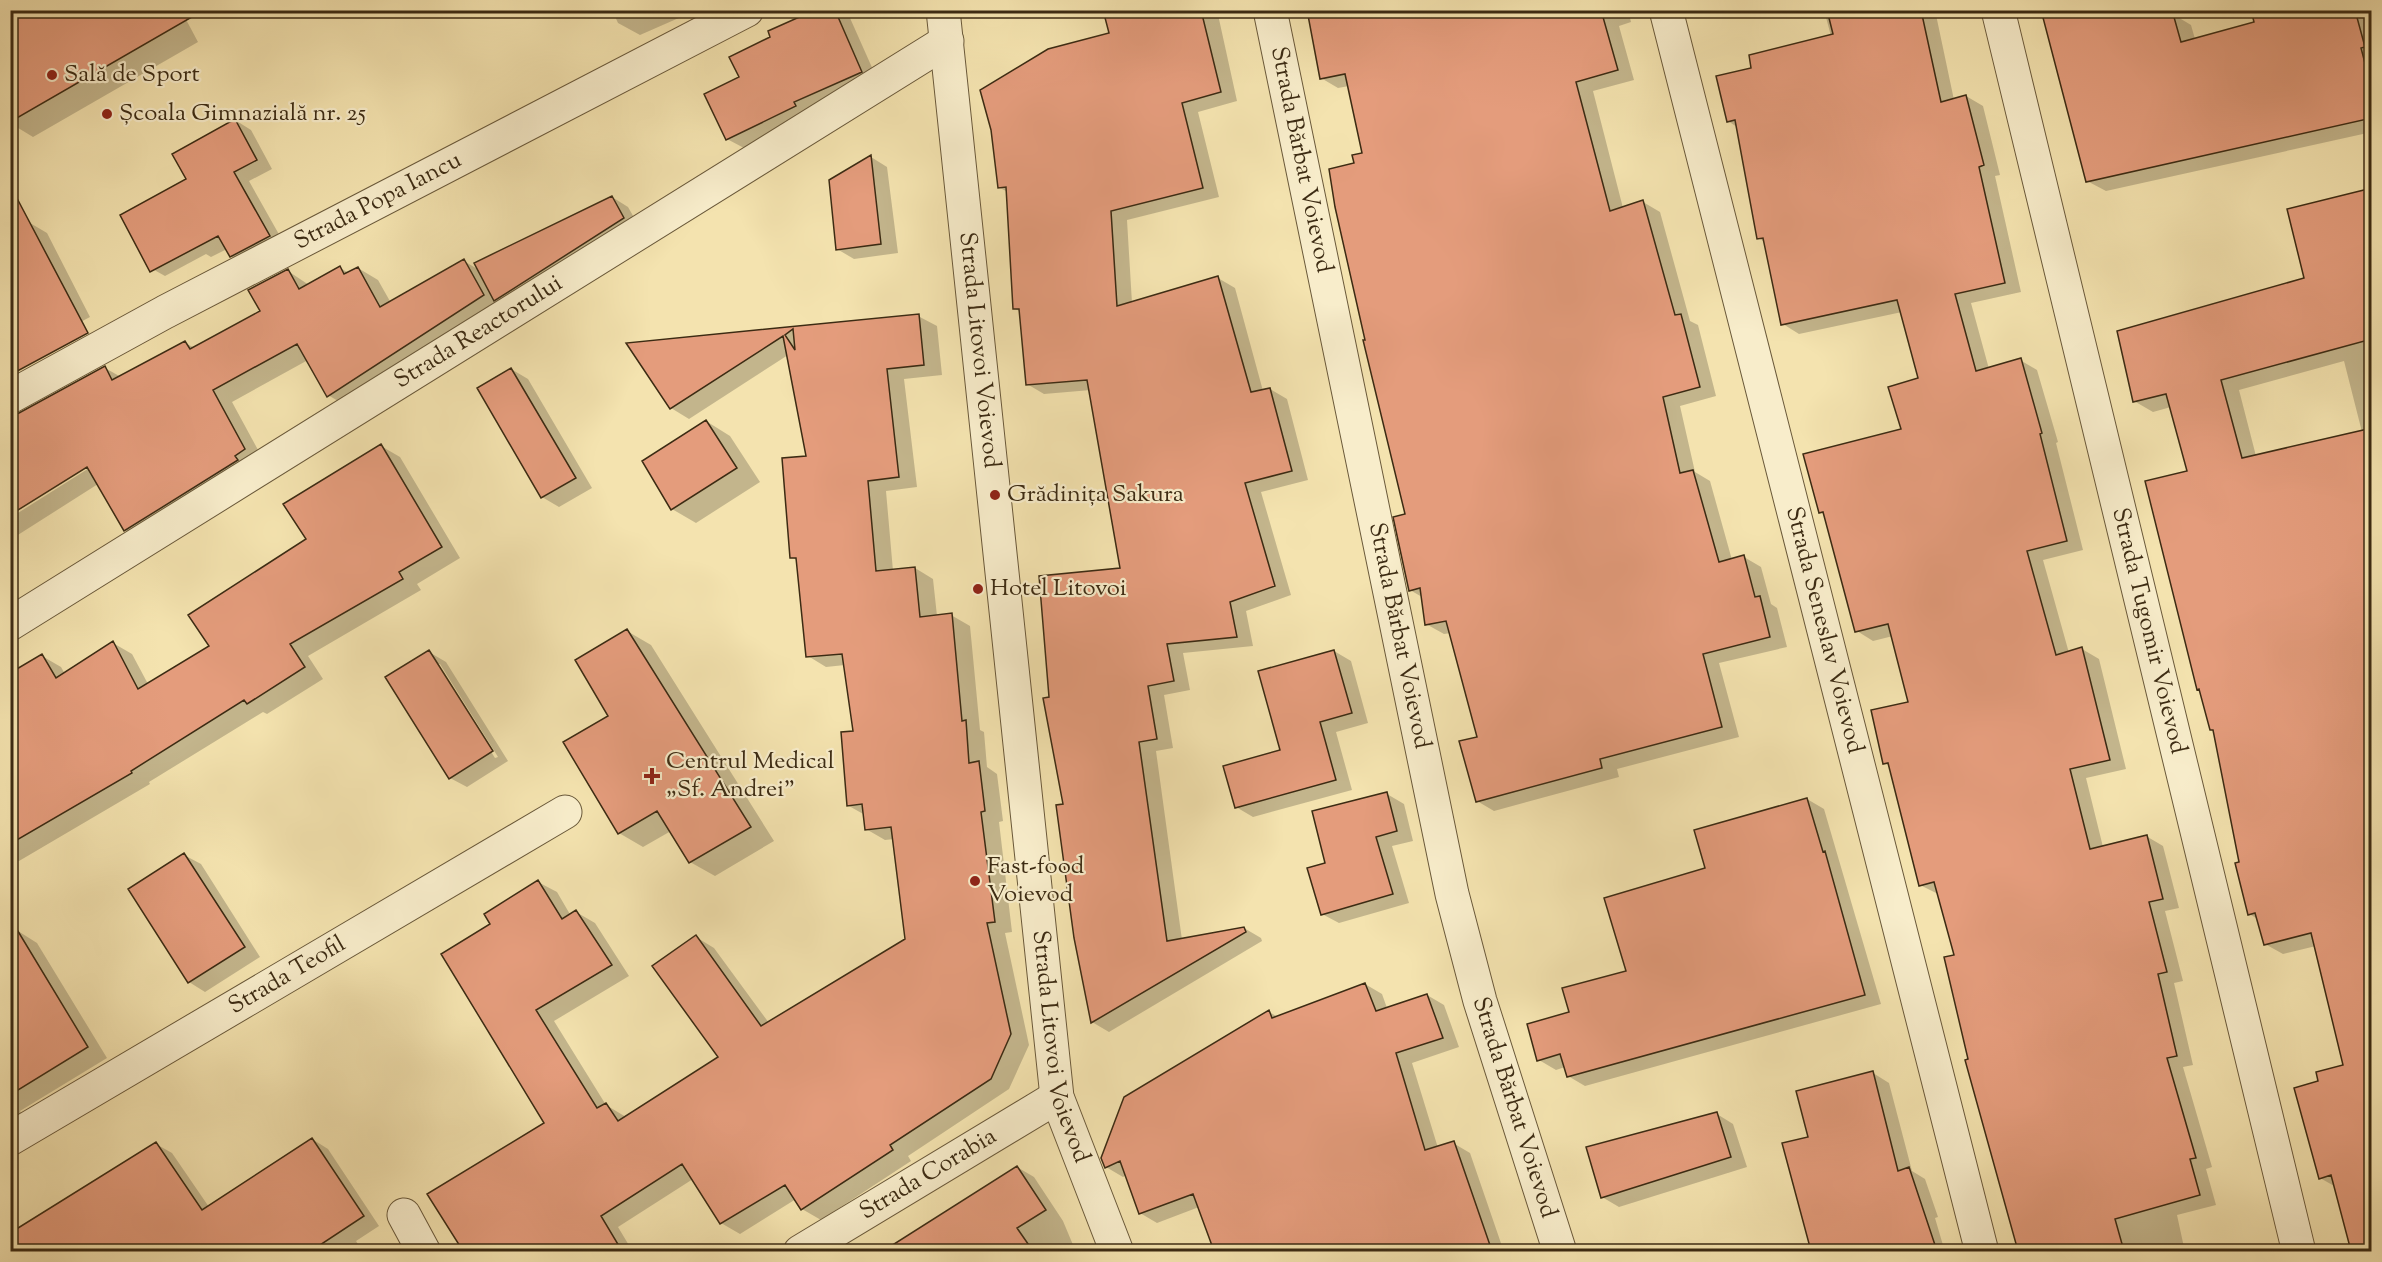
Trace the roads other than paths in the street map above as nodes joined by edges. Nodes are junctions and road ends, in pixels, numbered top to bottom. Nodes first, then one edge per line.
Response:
1 (747, 10) edge
2 (1270, 10) edge
3 (1666, 10) edge
4 (1998, 10) edge
5 (945, 26) edge
6 (10, 397) edge
7 (10, 624) edge
8 (565, 812) dead end
9 (1057, 1097) junction
10 (10, 1139) edge
11 (404, 1215) dead end
12 (424, 1251) edge
13 (800, 1251) edge
14 (1117, 1251) edge
15 (1560, 1251) edge
16 (1982, 1251) edge
17 (2299, 1251) edge

1 - 6 street, Strada Popa Iancu
2 - 15 street, Strada Bărbat Voievod
3 - 16 street, Strada Seneslav Voievod
4 - 17 street, Strada Tugomir Voievod
5 - 7 street, Strada Reactorului
5 - 9 street, Strada Litovoi Voievod
8 - 10 street, Strada Teofil
9 - 13 street, Strada Corabia
9 - 14 street, Strada Litovoi Voievod
11 - 12 street

